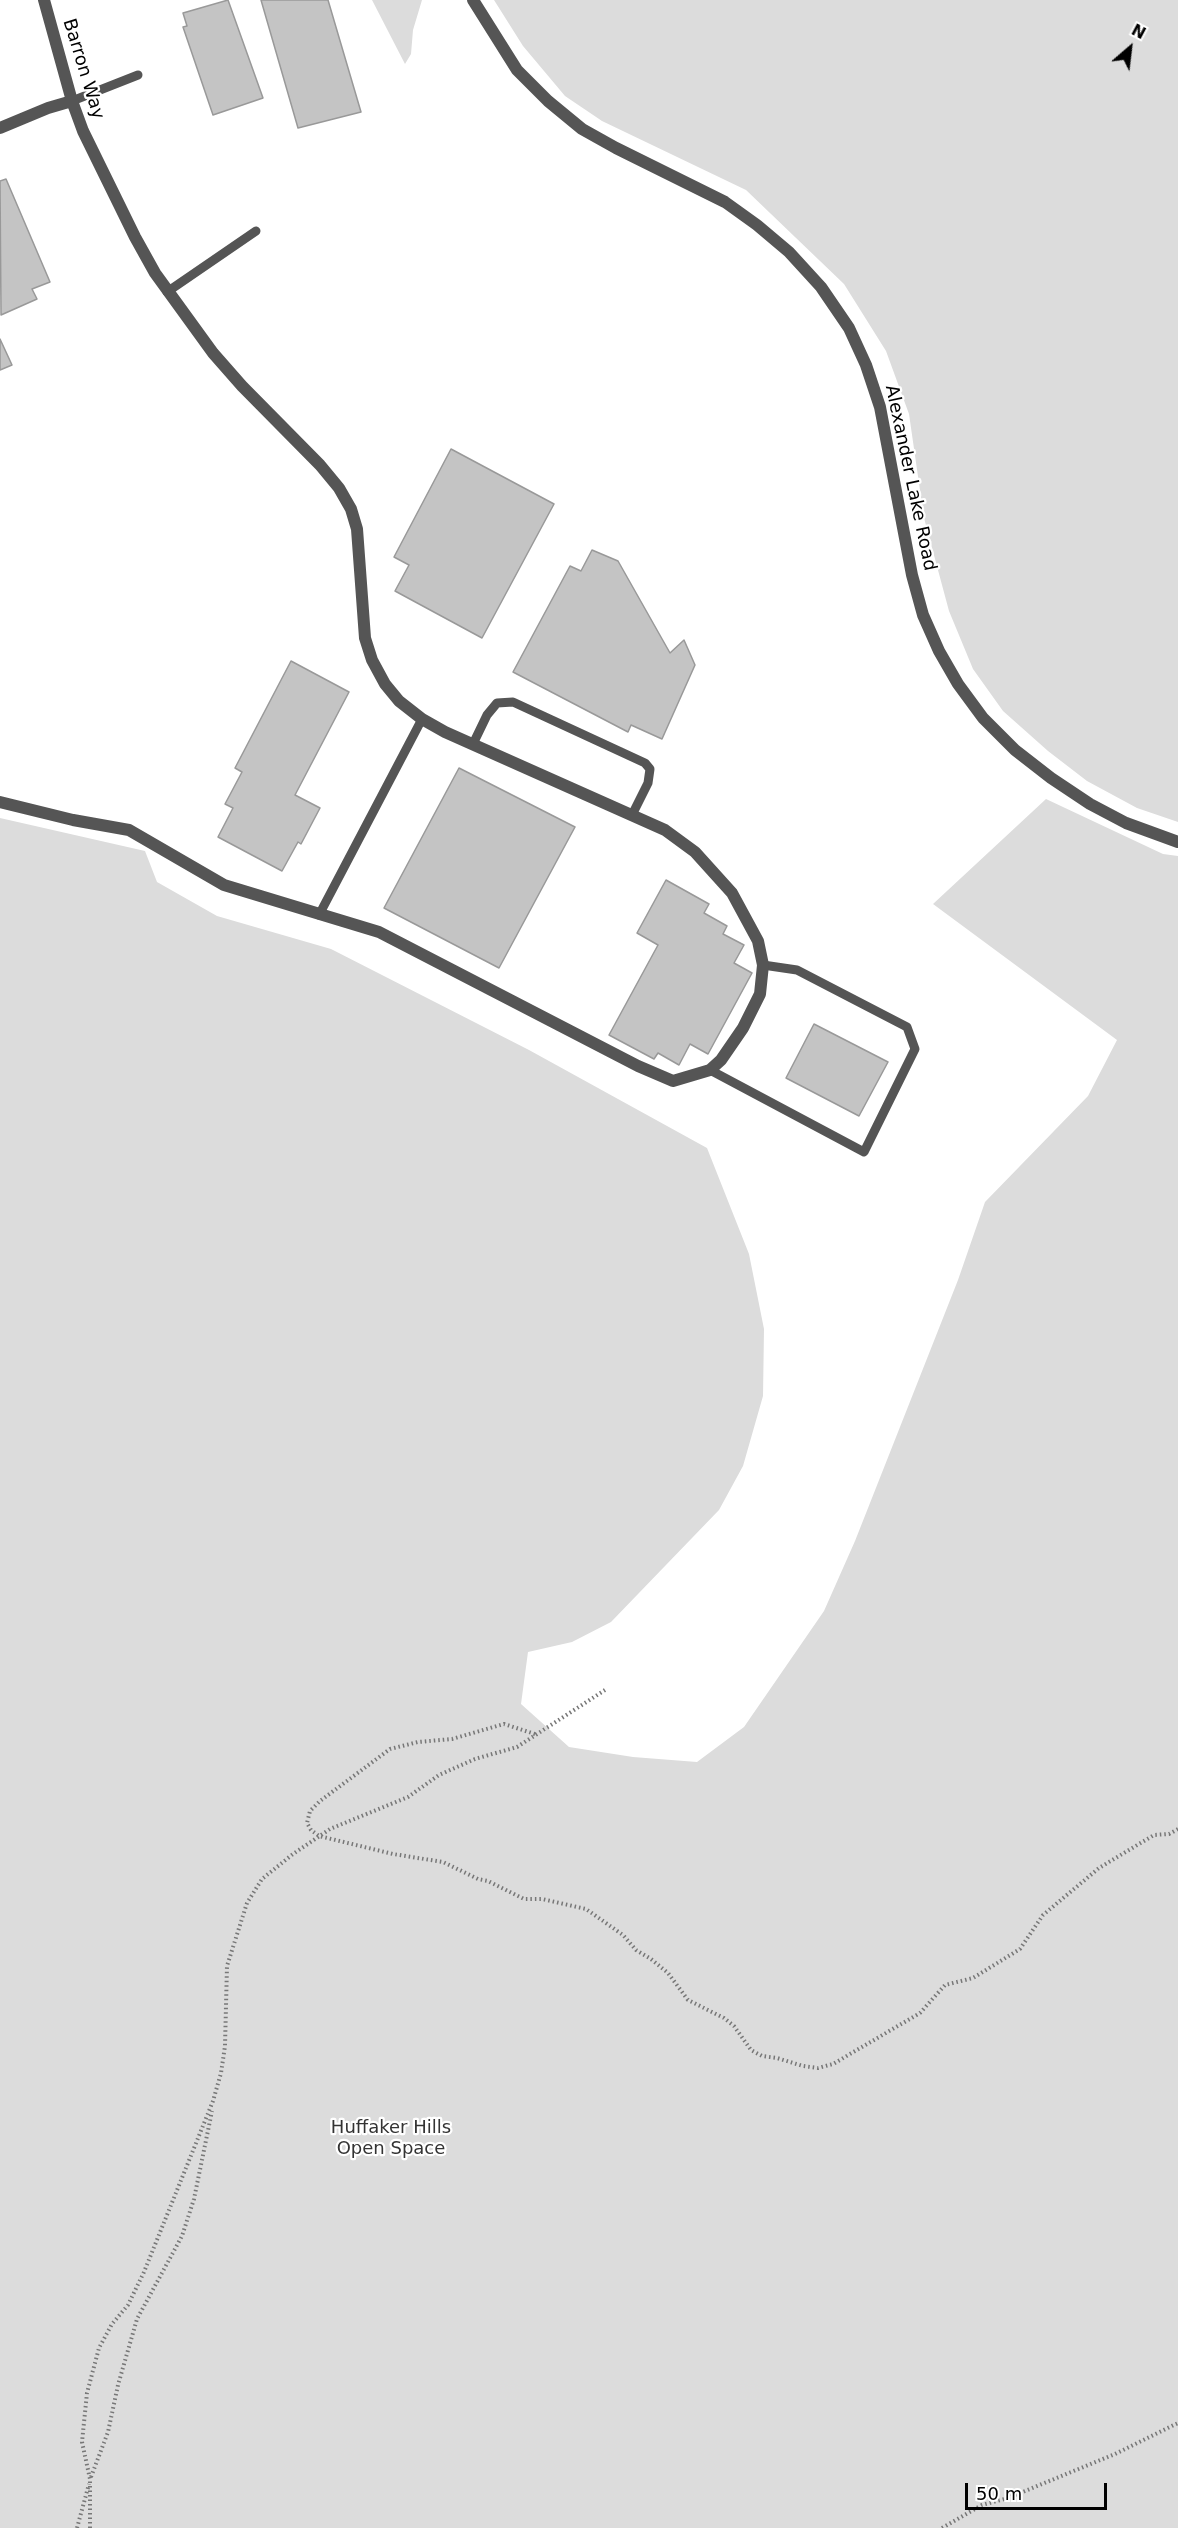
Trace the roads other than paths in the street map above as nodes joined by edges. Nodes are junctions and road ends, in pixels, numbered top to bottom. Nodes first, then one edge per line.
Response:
1 (44, 0) edge
2 (473, 0) edge
3 (138, 75) dead end
4 (72, 101) junction
5 (0, 128) edge
6 (256, 231) dead end
7 (167, 292) junction
8 (422, 719) junction
9 (473, 744) junction
10 (0, 802) edge
11 (632, 815) junction
12 (1178, 842) edge
13 (319, 915) junction
14 (763, 965) junction
15 (710, 1070) junction

1 - 4 street, Barron Way
2 - 12 street, Alexander Lake Road
3 - 4 lane
4 - 5 street
4 - 7 street, Barron Way
6 - 7 lane
7 - 8 street, Barron Way
8 - 9 street, Barron Way
8 - 13 lane
9 - 11 street, Barron Way
9 - 11 lane
10 - 13 street
11 - 14 street, Barron Way
13 - 15 street
14 - 15 street
14 - 15 lane

